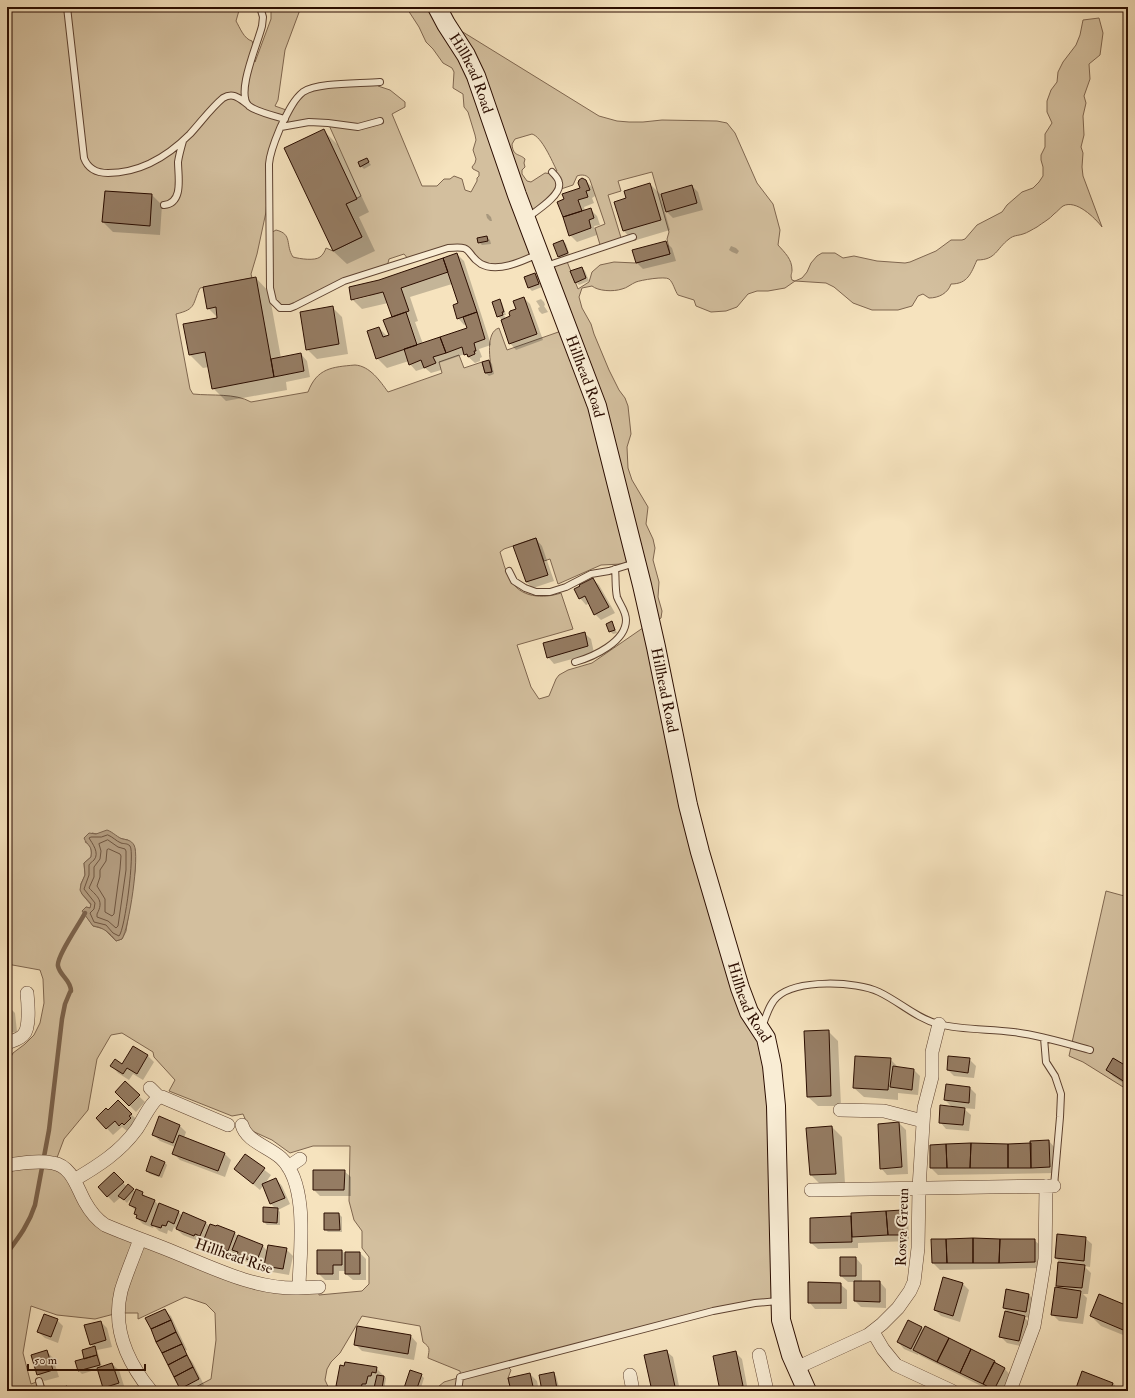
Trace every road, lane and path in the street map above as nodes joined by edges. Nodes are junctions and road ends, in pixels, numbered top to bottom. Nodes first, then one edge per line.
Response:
1 (67, 7) edge
2 (260, 7) edge
3 (437, 7) edge
4 (380, 82) dead end
5 (247, 104) junction
6 (285, 119) junction
7 (380, 122) dead end
8 (281, 127) junction
9 (184, 139) junction
10 (552, 172) dead end
11 (164, 205) dead end
12 (526, 219) junction
13 (633, 237) dead end
14 (542, 260) junction
15 (636, 563) junction
16 (615, 569) junction
17 (509, 571) dead end
18 (576, 662) dead end
19 (27, 992) dead end
20 (939, 1024) junction
21 (761, 1030) junction
22 (1044, 1038) junction
23 (7, 1043) edge
24 (1090, 1050) dead end
25 (840, 1110) dead end
26 (923, 1121) junction
27 (228, 1125) dead end
28 (242, 1126) dead end
29 (300, 1159) dead end
30 (7, 1165) edge
31 (288, 1167) junction
32 (74, 1180) junction
33 (1050, 1186) junction
34 (919, 1188) junction
35 (811, 1190) dead end
36 (140, 1239) junction
37 (319, 1287) dead end
38 (298, 1288) junction
39 (780, 1300) junction
40 (872, 1332) junction
41 (759, 1355) dead end
42 (796, 1368) junction
43 (630, 1375) dead end
44 (39, 1381) dead end
45 (1011, 1388) dead end
46 (42, 1391) edge
47 (150, 1391) edge
48 (458, 1391) edge
49 (633, 1391) edge
50 (767, 1391) edge
51 (807, 1391) edge
52 (952, 1391) edge

1 - 9 lane
2 - 5 lane
3 - 12 street, Hillhead Road
4 - 6 lane
5 - 6 lane
5 - 9 lane
6 - 8 lane
7 - 8 lane
8 - 14 lane
9 - 11 lane
10 - 12 lane
12 - 14 street, Hillhead Road
13 - 14 lane
14 - 15 street, Hillhead Road
15 - 16 lane
15 - 21 street, Hillhead Road
16 - 17 lane
16 - 18 lane
19 - 23 street
20 - 21 lane
20 - 22 lane
20 - 26 street, Rosva Greun
21 - 39 street, Hillhead Road
22 - 24 lane
22 - 33 lane
25 - 26 street
26 - 34 street, Rosva Greun
27 - 32 street
28 - 31 street
29 - 31 street
30 - 32 street, Hillhead Rise
31 - 38 street
32 - 36 street, Hillhead Rise
33 - 34 street
33 - 45 street
34 - 35 street
34 - 40 street, Rosva Greun
36 - 38 street, Hillhead Rise
36 - 47 street
37 - 38 street, Hillhead Rise
39 - 42 street, Hillhead Road
39 - 48 lane
40 - 42 street, Rosva Greun
40 - 52 street
41 - 50 street
42 - 51 street, Hillhead Road
43 - 49 street
44 - 46 lane

